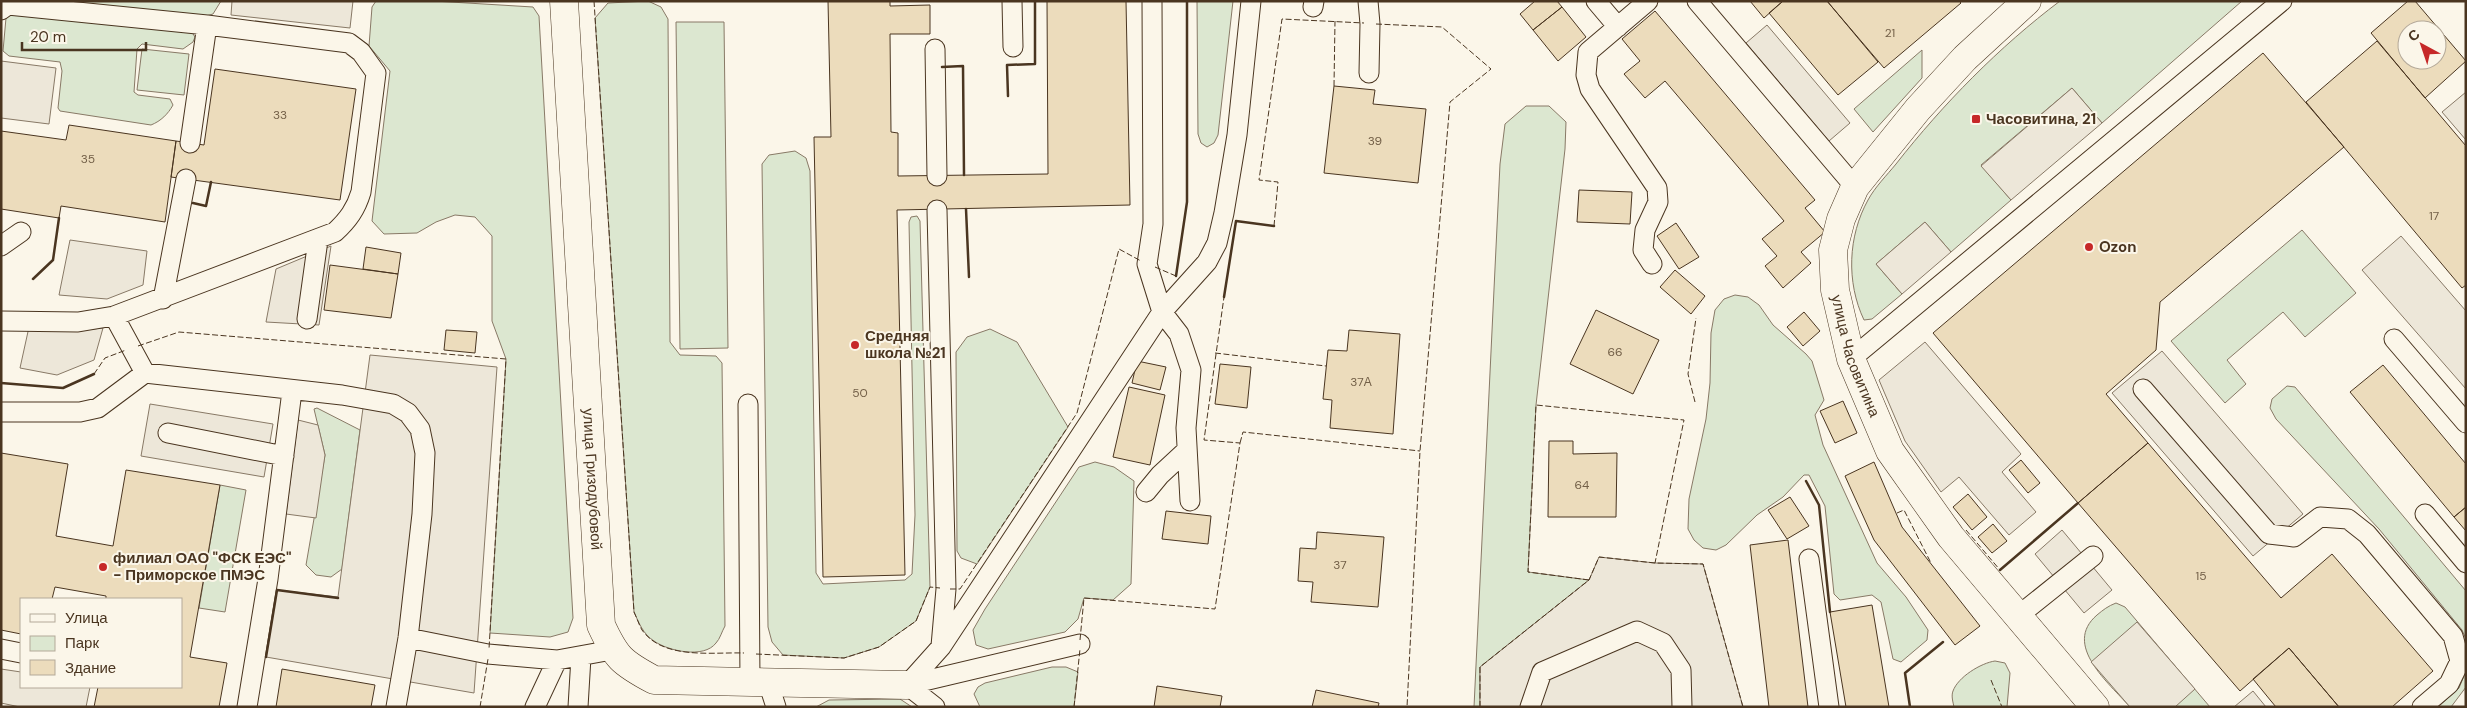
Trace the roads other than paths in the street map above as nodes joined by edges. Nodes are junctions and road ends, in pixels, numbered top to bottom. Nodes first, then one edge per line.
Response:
1 (564, 1) edge
2 (1012, 1) edge
3 (1152, 1) edge
4 (1251, 1) edge
5 (1368, 1) edge
6 (1596, 1) edge
7 (1648, 1) edge
8 (1697, 1) edge
9 (2282, 1) edge
10 (2018, 4) edge
11 (1, 10) edge
12 (207, 25) junction
13 (1618, 27) junction
14 (1013, 46) dead end
15 (935, 49) dead end
16 (1369, 73) dead end
17 (190, 144) dead end
18 (937, 176) dead end
19 (186, 179) dead end
20 (1855, 187) junction
21 (937, 210) dead end
22 (21, 232) dead end
23 (318, 240) junction
24 (1, 246) edge
25 (1652, 264) dead end
26 (163, 299) junction
27 (1162, 312) junction
28 (114, 316) junction
29 (307, 319) dead end
30 (1, 320) edge
31 (2394, 339) dead end
32 (1851, 359) junction
33 (145, 373) junction
34 (2142, 389) dead end
35 (292, 390) junction
36 (748, 404) dead end
37 (1, 412) edge
38 (2466, 423) edge
39 (168, 433) dead end
40 (1187, 450) junction
41 (284, 456) junction
42 (1146, 492) dead end
43 (1190, 501) dead end
44 (2425, 514) dead end
45 (2093, 556) dead end
46 (1809, 559) dead end
47 (2466, 563) edge
48 (2018, 616) junction
49 (408, 638) junction
50 (1080, 644) dead end
51 (941, 647) junction
52 (1, 649) edge
53 (612, 650) junction
54 (20, 653) edge
55 (581, 657) junction
56 (558, 660) junction
57 (907, 685) junction
58 (764, 690) edge
59 (247, 707) edge
60 (396, 707) edge
61 (535, 707) edge
62 (578, 707) edge
63 (935, 707) edge
64 (1530, 707) edge
65 (1682, 707) edge
66 (1829, 707) edge
67 (2095, 707) edge
68 (2422, 707) edge

1 - 53 street, улица Гризодубовой
2 - 14 lane
3 - 27 lane
4 - 27 lane
5 - 16 lane
6 - 13 lane
7 - 13 lane
8 - 20 lane
9 - 32 lane
10 - 20 street, улица Часовитина
11 - 12 lane
12 - 17 lane
12 - 23 lane
13 - 25 lane
15 - 18 lane
19 - 26 lane
20 - 32 street, улица Часовитина
21 - 51 lane
22 - 24 lane
23 - 26 lane
23 - 29 lane
26 - 28 lane
27 - 40 lane
27 - 51 lane
28 - 30 lane
28 - 33 lane
31 - 38 lane
32 - 48 street, улица Часовитина
33 - 35 lane
33 - 37 lane
34 - 68 lane
35 - 41 lane
35 - 49 lane
36 - 58 lane
39 - 41 lane
40 - 42 lane
40 - 43 lane
41 - 59 lane
44 - 47 lane
45 - 48 lane
46 - 66 lane
48 - 67 street, улица Часовитина
49 - 56 lane
49 - 60 lane
50 - 57 lane
51 - 57 lane
52 - 54 lane
53 - 55 lane
53 - 58 street, улица Гризодубовой
55 - 56 lane
55 - 62 lane
56 - 61 lane
57 - 58 street, улица Гризодубовой
57 - 63 lane
64 - 65 lane

